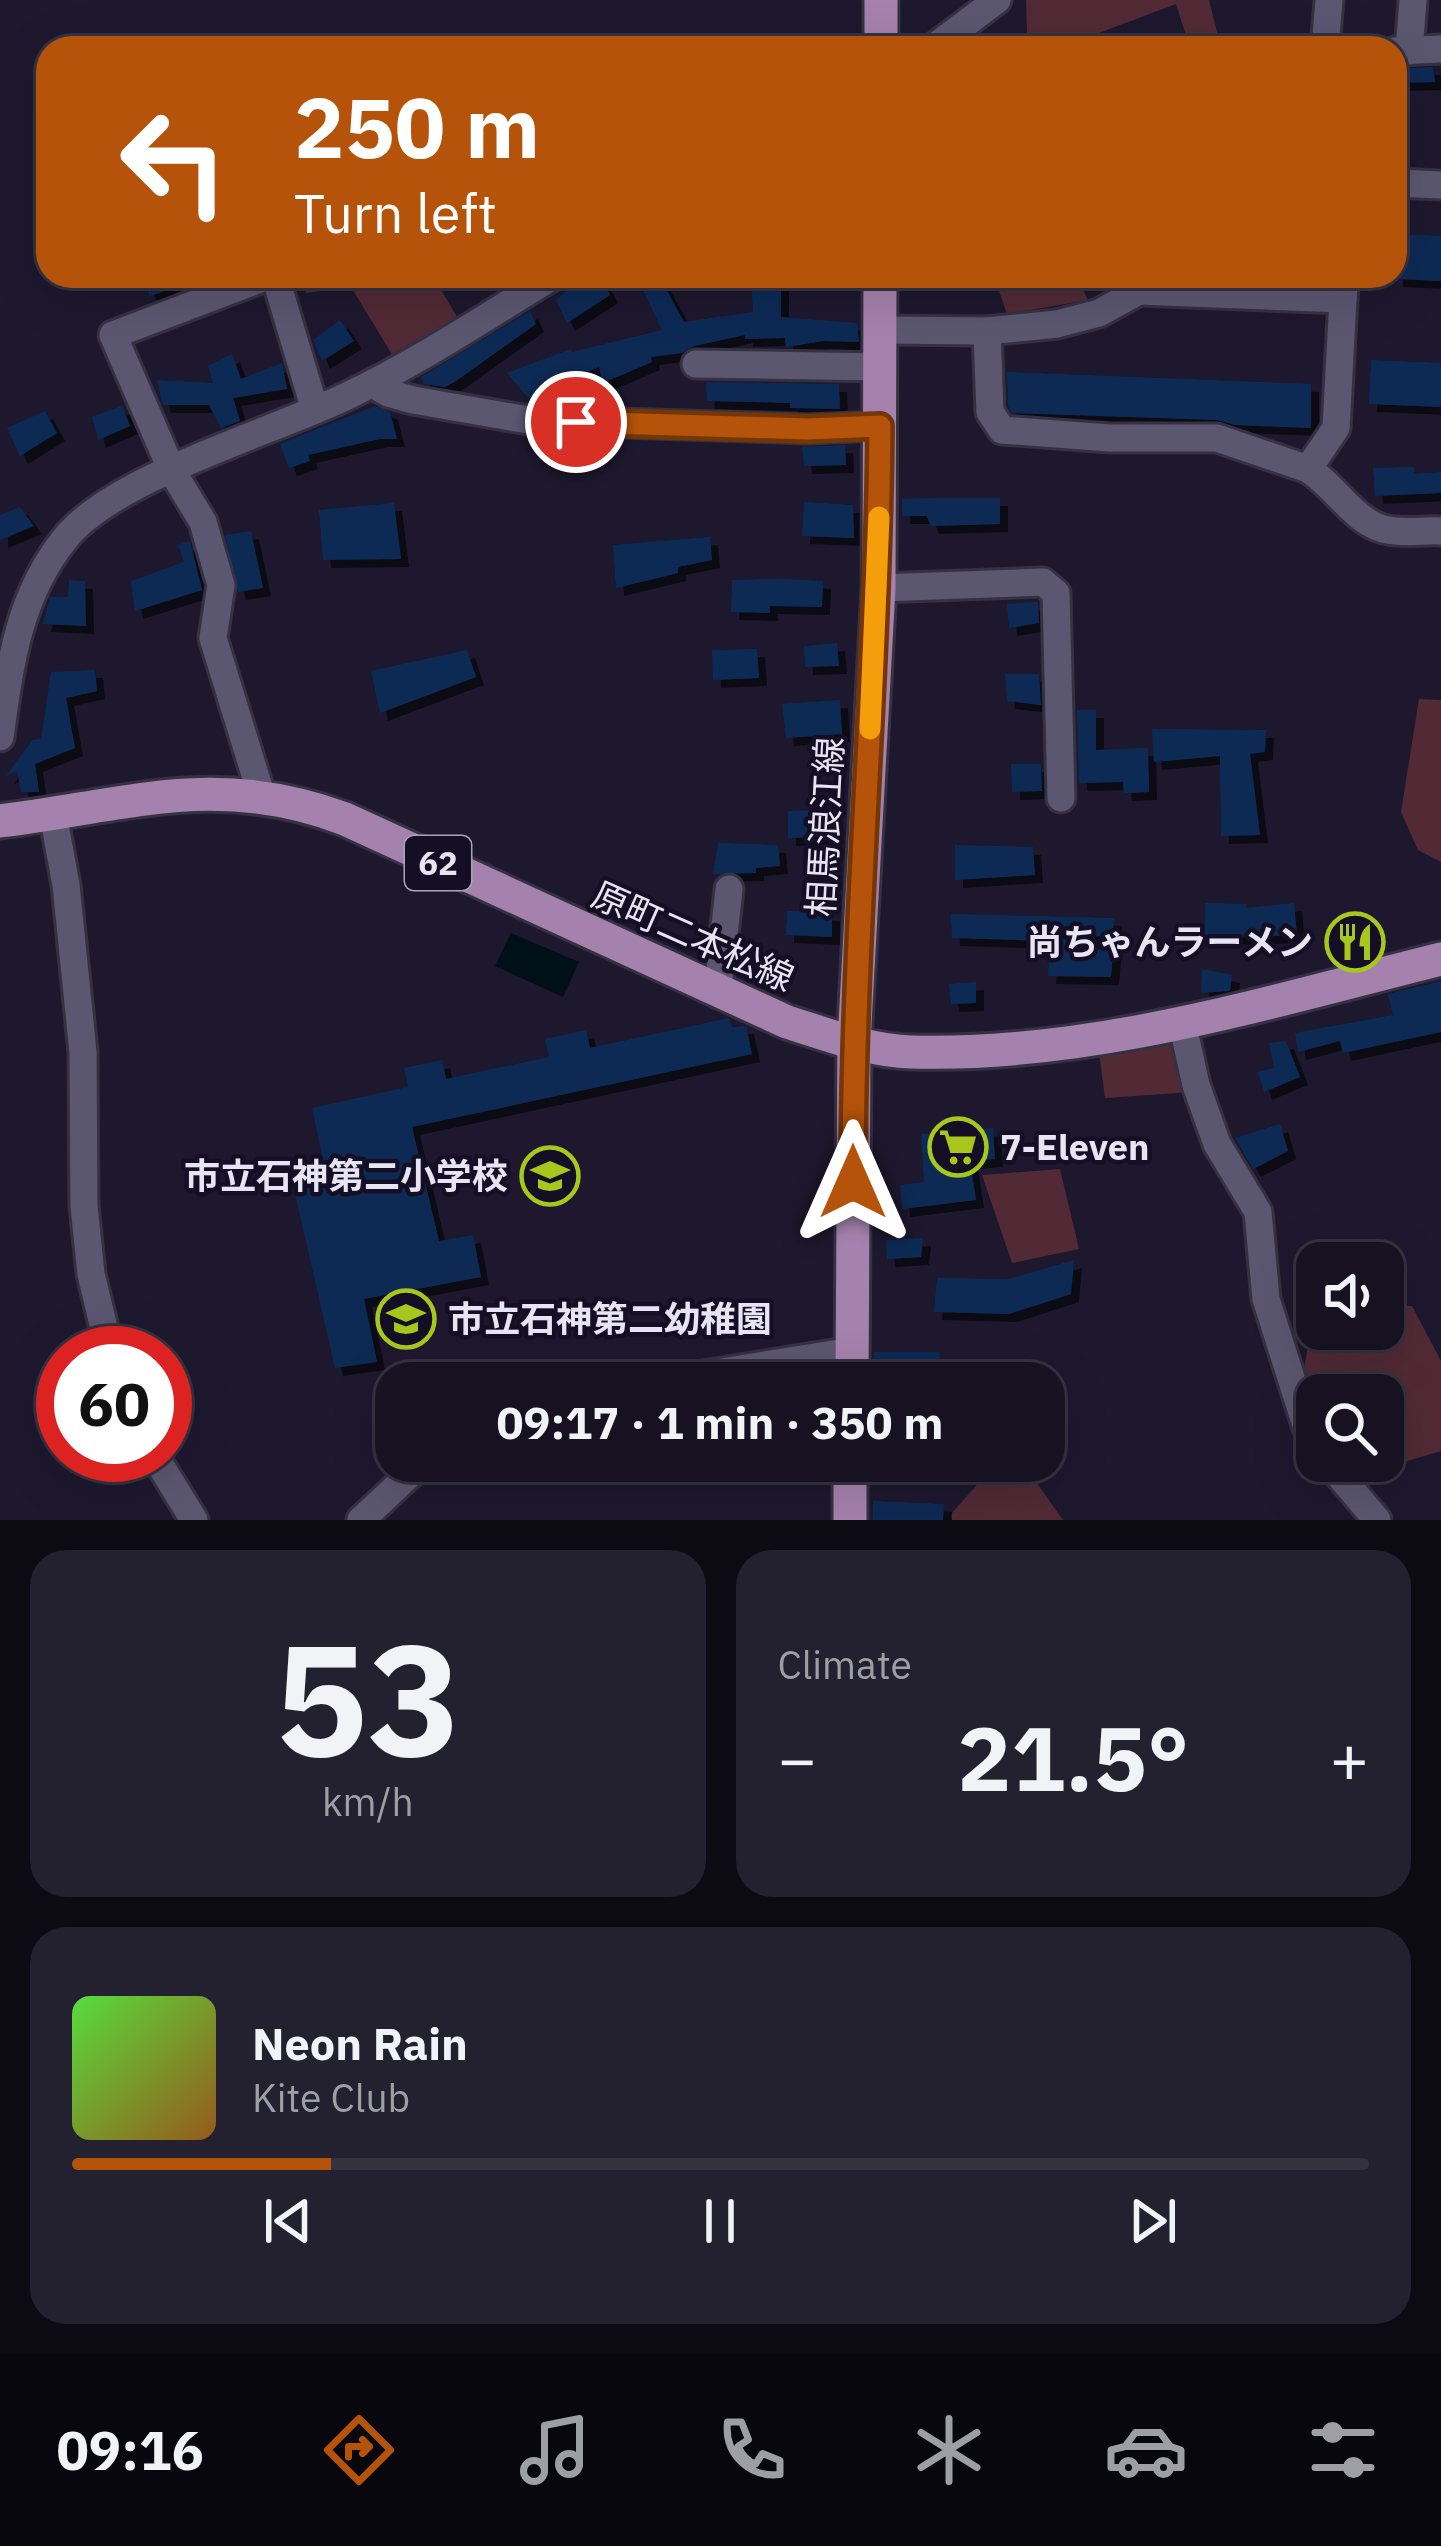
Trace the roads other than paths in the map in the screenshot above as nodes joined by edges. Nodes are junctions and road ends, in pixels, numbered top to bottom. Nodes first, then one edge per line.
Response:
1 (881, 0) edge
2 (997, 0) edge
3 (1329, 0) edge
4 (1413, 0) edge
5 (881, 36) edge
6 (949, 36) edge
7 (1326, 36) edge
8 (1405, 36) edge
9 (1441, 49) edge
10 (1407, 51) edge
11 (1407, 184) edge
12 (1441, 185) edge
13 (240, 288) edge
14 (276, 288) edge
15 (533, 288) edge
16 (880, 288) edge
17 (1344, 288) edge
18 (880, 330) junction
19 (987, 331) junction
20 (696, 364) dead end
21 (880, 368) junction
22 (373, 384) junction
23 (315, 410) junction
24 (880, 426) junction
25 (1308, 470) junction
26 (172, 471) junction
27 (1441, 531) edge
28 (879, 588) junction
29 (0, 737) edge
30 (261, 794) junction
31 (1061, 798) dead end
32 (53, 814) junction
33 (0, 820) edge
34 (729, 889) dead end
35 (1441, 959) edge
36 (718, 989) junction
37 (1181, 1022) junction
38 (854, 1042) junction
39 (104, 1326) edge
40 (852, 1362) edge
41 (1296, 1390) edge
42 (171, 1482) edge
43 (402, 1482) edge
44 (850, 1482) edge
45 (1345, 1482) edge
46 (194, 1520) edge
47 (361, 1520) edge
48 (850, 1520) edge
49 (1377, 1520) edge

1 - 5 main road
2 - 6 street
3 - 7 street
4 - 8 street
9 - 10 street
11 - 12 street
13 - 26 street
14 - 23 street
15 - 22 street
16 - 18 main road, 相馬浪江線
17 - 19 street
17 - 25 street
18 - 19 street
18 - 21 main road, 相馬浪江線
19 - 25 street
20 - 21 street
21 - 24 main road, 相馬浪江線
22 - 23 street
22 - 24 street
23 - 26 street
24 - 28 main road, 相馬浪江線
25 - 27 street
26 - 29 street
26 - 30 street
28 - 31 street
28 - 38 main road, 相馬浪江線
30 - 32 main road, 原町二本松線 / 62
30 - 36 main road, 原町二本松線 / 62
32 - 33 main road, 原町二本松線 / 62
32 - 39 street
34 - 36 street
35 - 37 main road, 原町二本松線 / 62
36 - 38 main road, 原町二本松線 / 62
37 - 38 main road, 原町二本松線 / 62
37 - 41 street
38 - 40 main road, 相馬浪江線
42 - 46 street
43 - 47 street
44 - 48 main road
45 - 49 street

